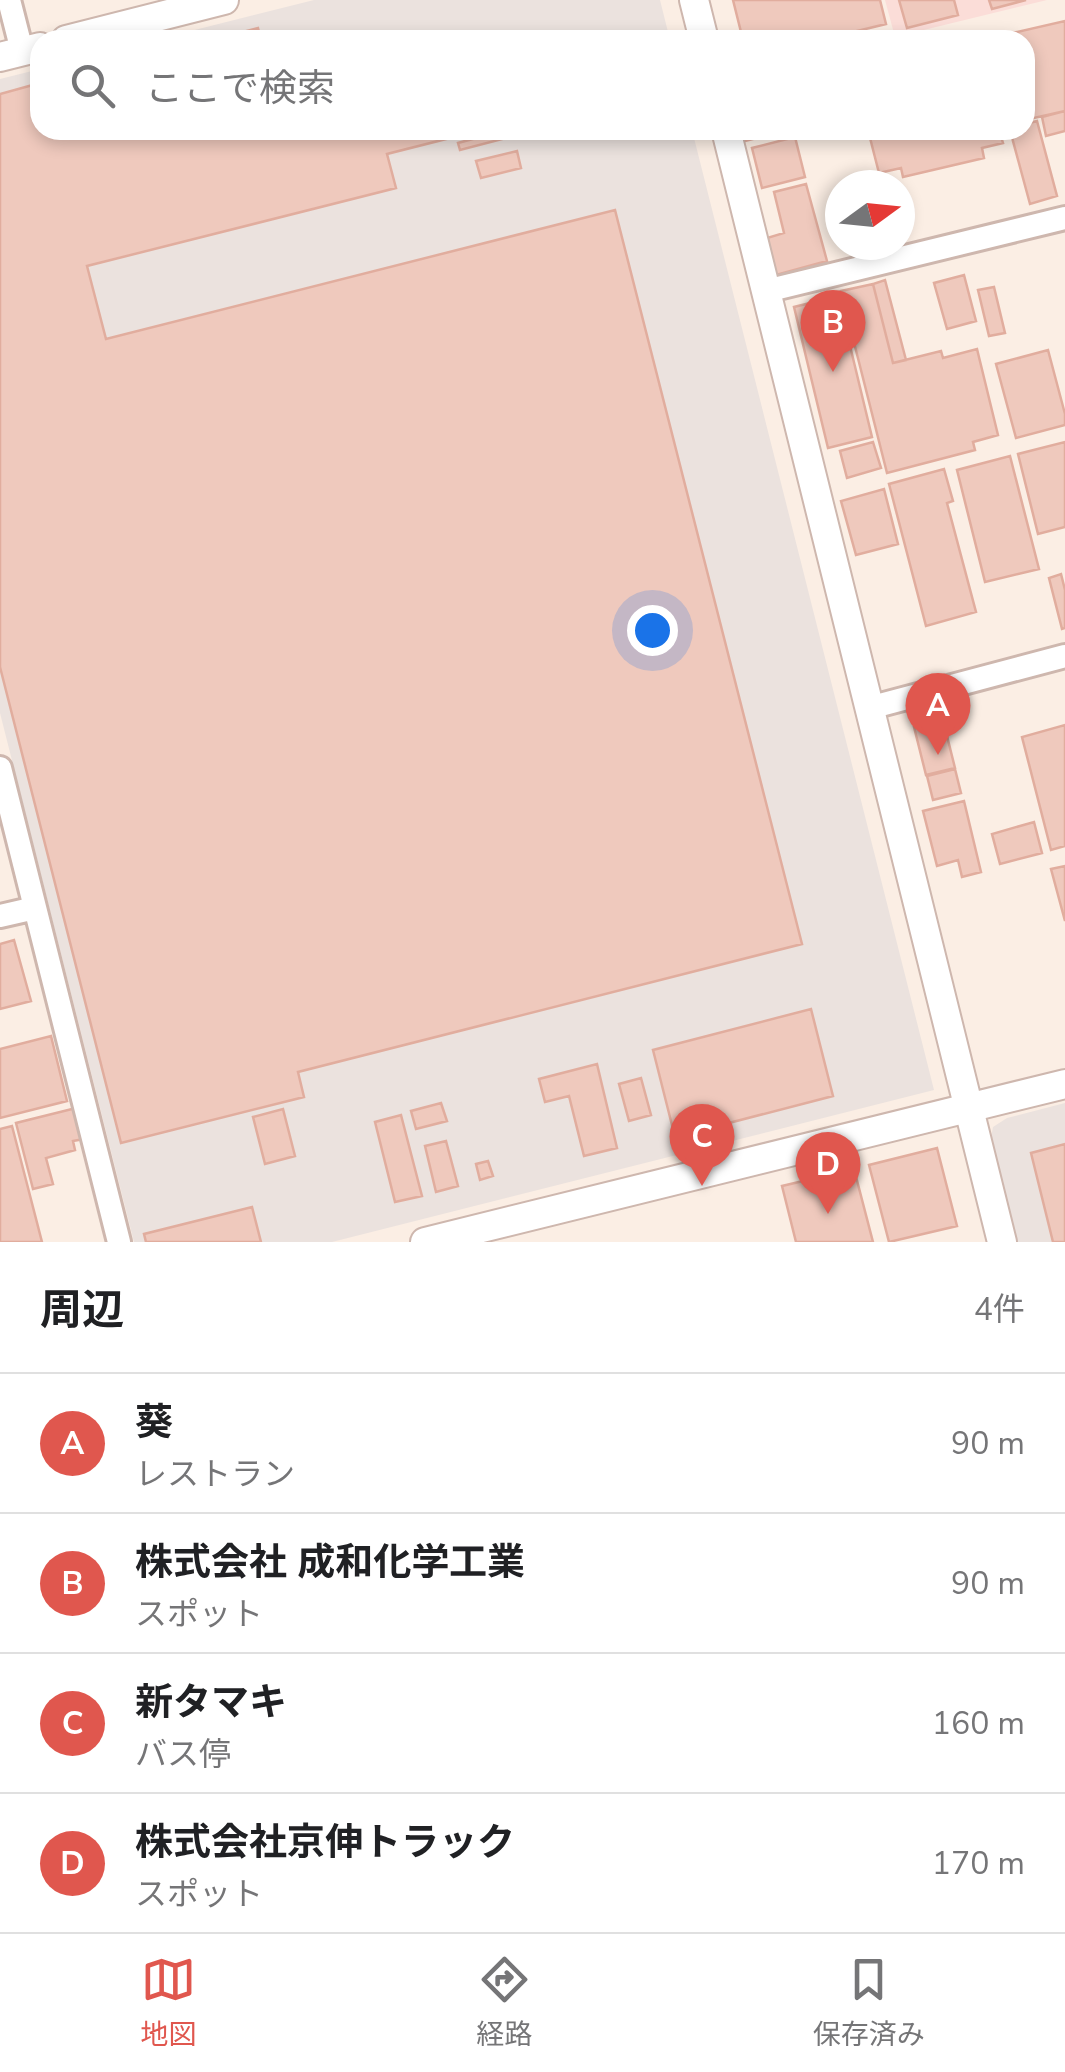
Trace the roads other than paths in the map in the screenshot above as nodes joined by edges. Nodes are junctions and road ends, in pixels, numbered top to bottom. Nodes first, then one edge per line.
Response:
1 (9, 0) edge
2 (224, 0) edge
3 (694, 0) edge
4 (106, 30) edge
5 (702, 30) edge
6 (21, 51) edge
7 (728, 140) edge
8 (1065, 218) edge
9 (766, 291) junction
10 (1065, 656) edge
11 (869, 708) junction
12 (0, 768) edge
13 (35, 908) junction
14 (0, 916) edge
15 (1065, 1084) edge
16 (968, 1108) junction
17 (119, 1242) edge
18 (424, 1242) edge
19 (1002, 1242) edge

1 - 6 street
2 - 4 street
3 - 5 street
7 - 9 street
8 - 9 street
9 - 11 street
10 - 11 street
11 - 16 street
12 - 13 street
13 - 14 street
13 - 17 street
15 - 16 street
16 - 18 street
16 - 19 street

